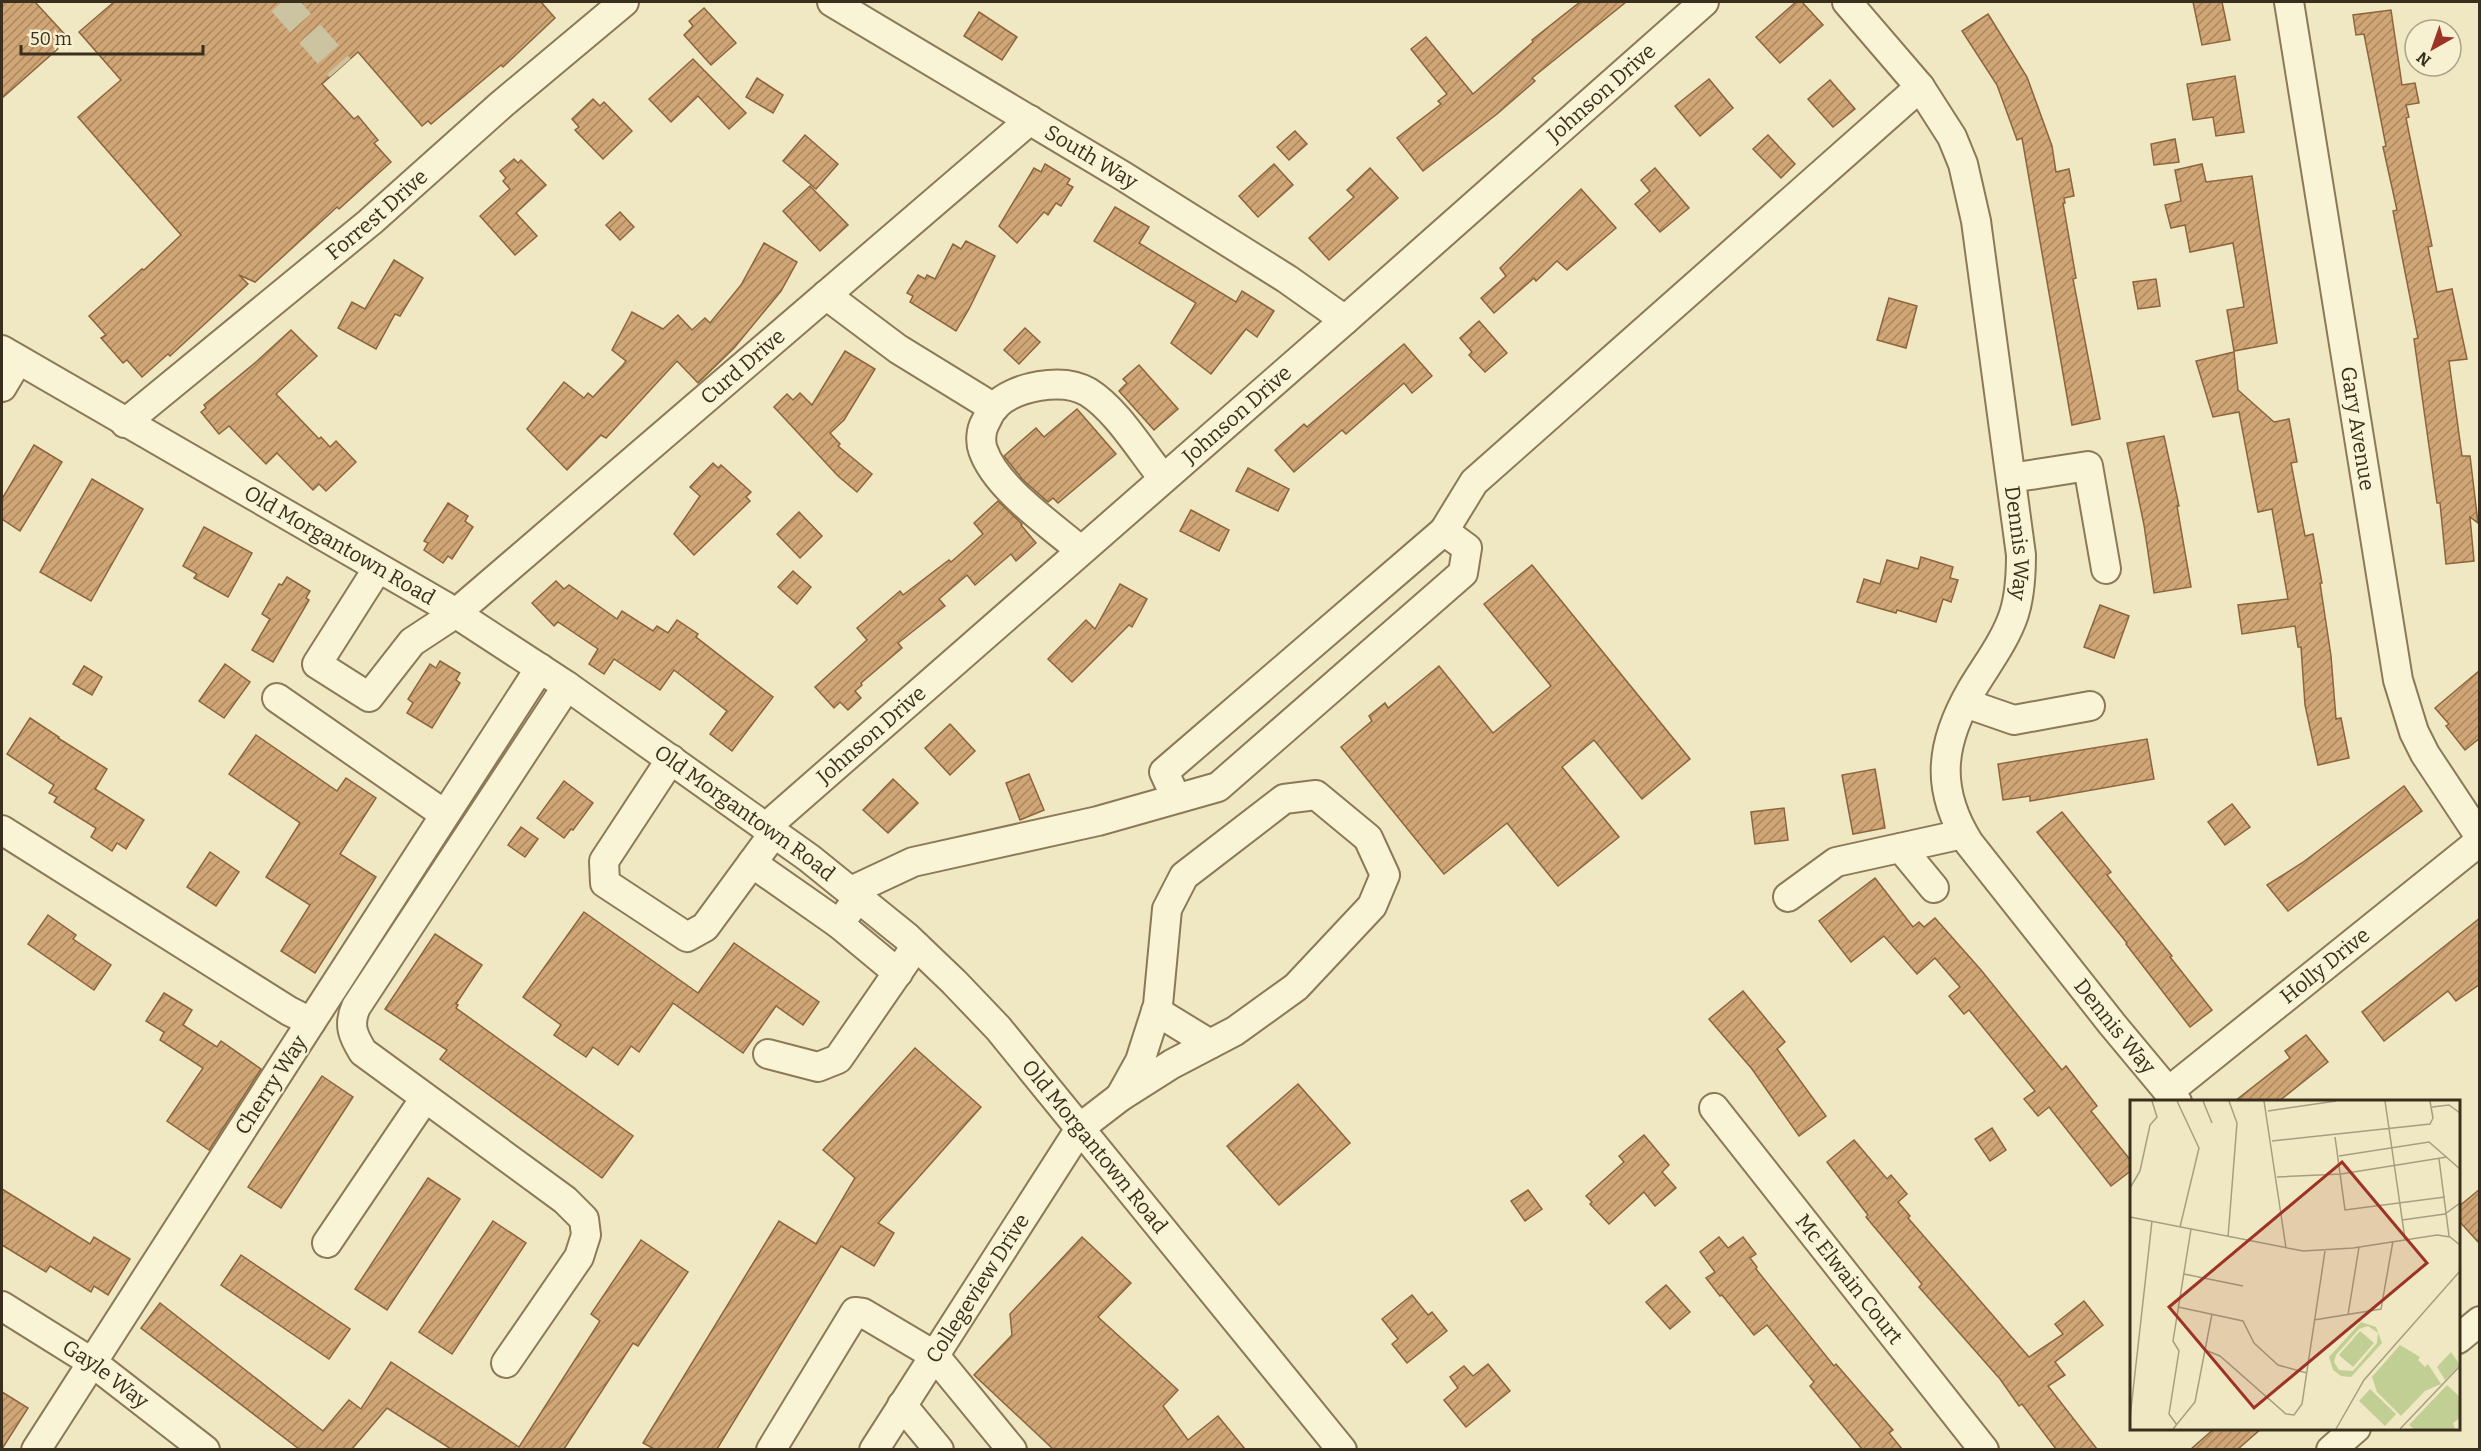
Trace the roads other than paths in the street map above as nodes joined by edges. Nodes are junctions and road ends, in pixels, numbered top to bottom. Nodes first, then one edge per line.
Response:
1 (624, 2) edge
2 (832, 2) edge
3 (1704, 2) edge
4 (1847, 2) edge
5 (2289, 2) edge
6 (1920, 87) junction
7 (1030, 120) junction
8 (826, 295) junction
9 (1346, 320) junction
10 (10, 355) edge
11 (2, 387) edge
12 (994, 408) junction
13 (125, 423) junction
14 (1163, 478) junction
15 (2011, 478) junction
16 (1444, 531) junction
17 (1080, 550) junction
18 (378, 568) junction
19 (2106, 570) dead end
20 (456, 613) junction
21 (540, 668) junction
22 (567, 686) junction
23 (277, 698) dead end
24 (1965, 703) junction
25 (2090, 706) dead end
26 (671, 759) junction
27 (1176, 798) junction
28 (444, 814) junction
29 (2, 830) edge
30 (770, 830) junction
31 (1964, 834) junction
32 (2480, 839) edge
33 (1901, 848) junction
34 (752, 863) junction
35 (1934, 888) dead end
36 (855, 894) junction
37 (1788, 897) dead end
38 (838, 924) junction
39 (916, 946) junction
40 (898, 973) junction
41 (1156, 1011) junction
42 (311, 1023) junction
43 (1210, 1044) junction
44 (768, 1054) dead end
45 (2173, 1096) edge
46 (1120, 1097) junction
47 (425, 1098) junction
48 (1714, 1108) dead end
49 (1081, 1127) junction
50 (327, 1243) dead end
51 (2, 1306) edge
52 (2480, 1321) edge
53 (2460, 1337) edge
54 (934, 1356) junction
55 (93, 1363) junction
56 (506, 1363) dead end
57 (902, 1405) junction
58 (2354, 1430) edge
59 (36, 1449) edge
60 (205, 1449) edge
61 (771, 1449) edge
62 (874, 1449) edge
63 (939, 1449) edge
64 (1012, 1449) edge
65 (1342, 1449) edge
66 (1984, 1449) edge
67 (2331, 1449) edge

1 - 13 street, Forrest Drive
2 - 7 street, South Way
3 - 9 street, Johnson Drive
4 - 6 street, Dennis Way
5 - 32 street, Gary Avenue
6 - 15 street, Dennis Way
6 - 16 street
7 - 8 street, Curd Drive
7 - 9 street, South Way
8 - 12 street
8 - 20 street, Curd Drive
9 - 14 street, Johnson Drive
10 - 11 street
10 - 13 street, Old Morgantown Road
12 - 14 street
12 - 17 street
13 - 18 street, Old Morgantown Road
14 - 17 street, Johnson Drive
15 - 19 street
15 - 24 street, Dennis Way
16 - 27 street
16 - 27 street
17 - 30 street, Johnson Drive
18 - 20 street, Old Morgantown Road
18 - 20 street, Curd Drive
20 - 21 street, Old Morgantown Road
21 - 22 street, Old Morgantown Road
21 - 28 street
22 - 26 street, Old Morgantown Road
22 - 47 street
23 - 28 street
24 - 25 street
24 - 31 street, Dennis Way
26 - 30 street, Old Morgantown Road
26 - 34 street, Johnson Drive
27 - 36 street
28 - 42 street
29 - 42 street, Cherry Way
30 - 34 street, Johnson Drive
30 - 36 street, Old Morgantown Road
31 - 33 street
31 - 45 street, Dennis Way
32 - 45 street, Holly Drive
33 - 35 street
33 - 37 street
34 - 38 street
36 - 38 street
36 - 39 street, Old Morgantown Road
38 - 40 street
39 - 40 street
39 - 49 street, Old Morgantown Road
40 - 44 street
41 - 43 street
41 - 43 street, Collegeview Drive
41 - 46 street, Collegeview Drive
42 - 55 street, Cherry Way
43 - 46 street, Collegeview Drive
46 - 49 street, Collegeview Drive
47 - 50 street
47 - 56 street
48 - 66 street, Mc Elwain Court
49 - 54 street, Collegeview Drive
49 - 65 street, Old Morgantown Road
51 - 55 street, Gayle Way
52 - 53 street
54 - 57 street, Collegeview Drive
54 - 61 street
54 - 64 street
55 - 59 street, Cherry Way
55 - 60 street, Gayle Way
57 - 62 street, Collegeview Drive
57 - 63 street
58 - 67 street

